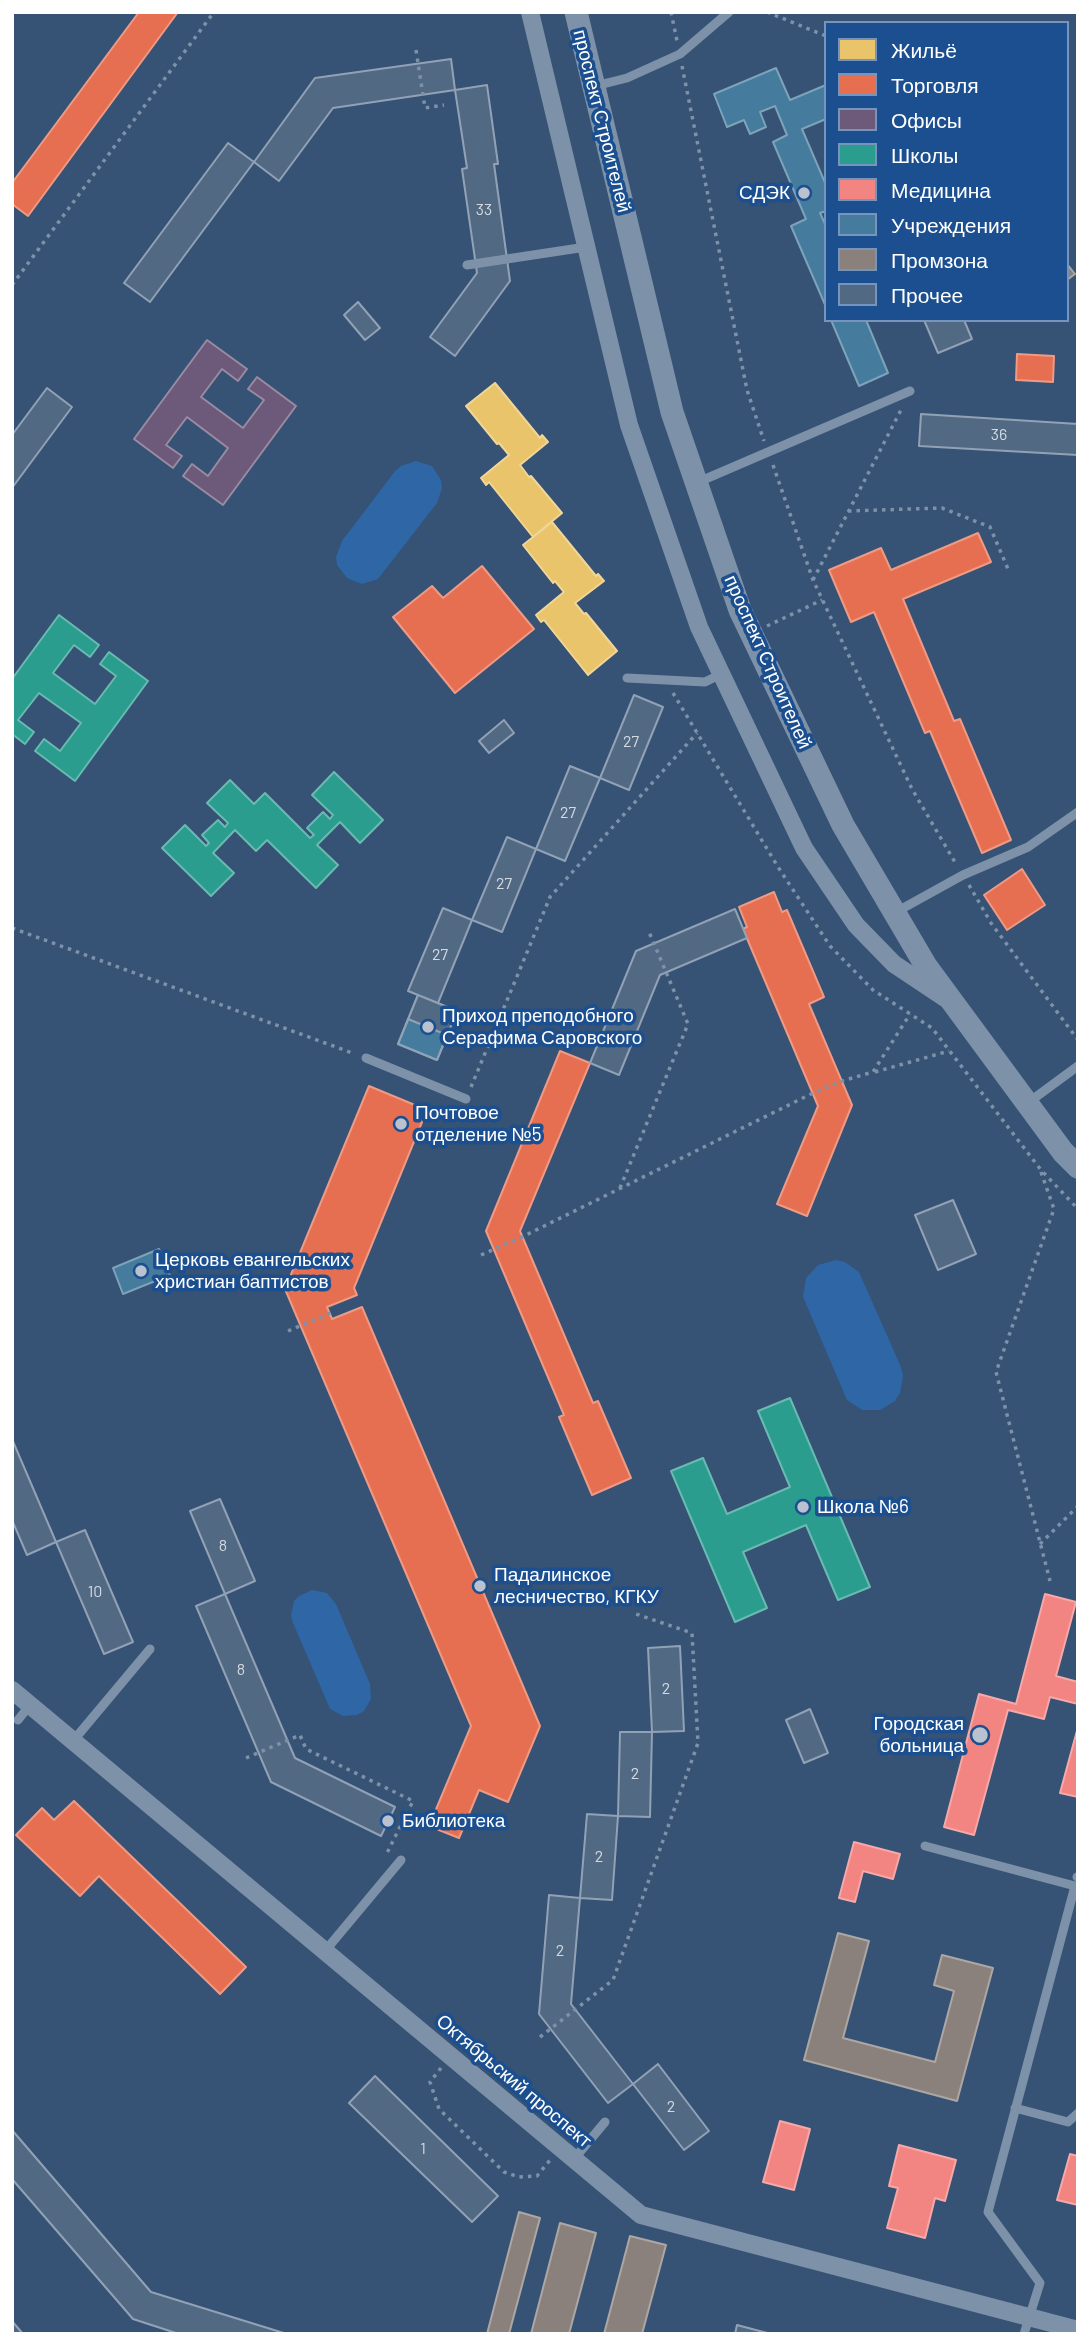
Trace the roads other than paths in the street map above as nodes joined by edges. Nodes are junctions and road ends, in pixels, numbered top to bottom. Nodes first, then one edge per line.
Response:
1 (530, 12) edge
2 (576, 12) edge
3 (729, 12) edge
4 (594, 86) junction
5 (586, 247) junction
6 (467, 264) dead end
7 (910, 391) road end
8 (696, 483) junction
9 (721, 674) junction
10 (627, 678) dead end
11 (1078, 812) edge
12 (895, 913) junction
13 (953, 1003) junction
14 (366, 1058) road end
15 (1078, 1066) edge
16 (466, 1099) road end
17 (1027, 1103) junction
18 (1078, 1167) edge
19 (150, 1648) dead end
20 (12, 1690) edge
21 (30, 1706) junction
22 (18, 1720) dead end
23 (73, 1741) junction
24 (925, 1846) dead end
25 (401, 1860) dead end
26 (325, 1951) junction
27 (1015, 2108) junction
28 (1078, 2113) edge
29 (605, 2122) dead end
30 (574, 2159) junction
31 (1027, 2326) edge
32 (1078, 2330) edge

1 - 5 street
2 - 4 street, проспект Строителей
3 - 4 lane
4 - 8 street, проспект Строителей
5 - 6 lane
5 - 9 street
7 - 8 lane
8 - 12 street, проспект Строителей
9 - 10 lane
9 - 13 street
11 - 12 lane
12 - 13 street, проспект Строителей
13 - 17 street, проспект Строителей
14 - 16 lane
15 - 17 lane
17 - 18 street, проспект Строителей
19 - 23 lane
20 - 21 street, Октябрьский проспект
21 - 22 lane
21 - 23 street, Октябрьский проспект
23 - 26 street, Октябрьский проспект
24 - 27 lane
25 - 26 lane
26 - 30 street, Октябрьский проспект
27 - 28 lane
27 - 31 lane
29 - 30 lane
30 - 31 street, Октябрьский проспект
31 - 32 street, Октябрьский проспект

